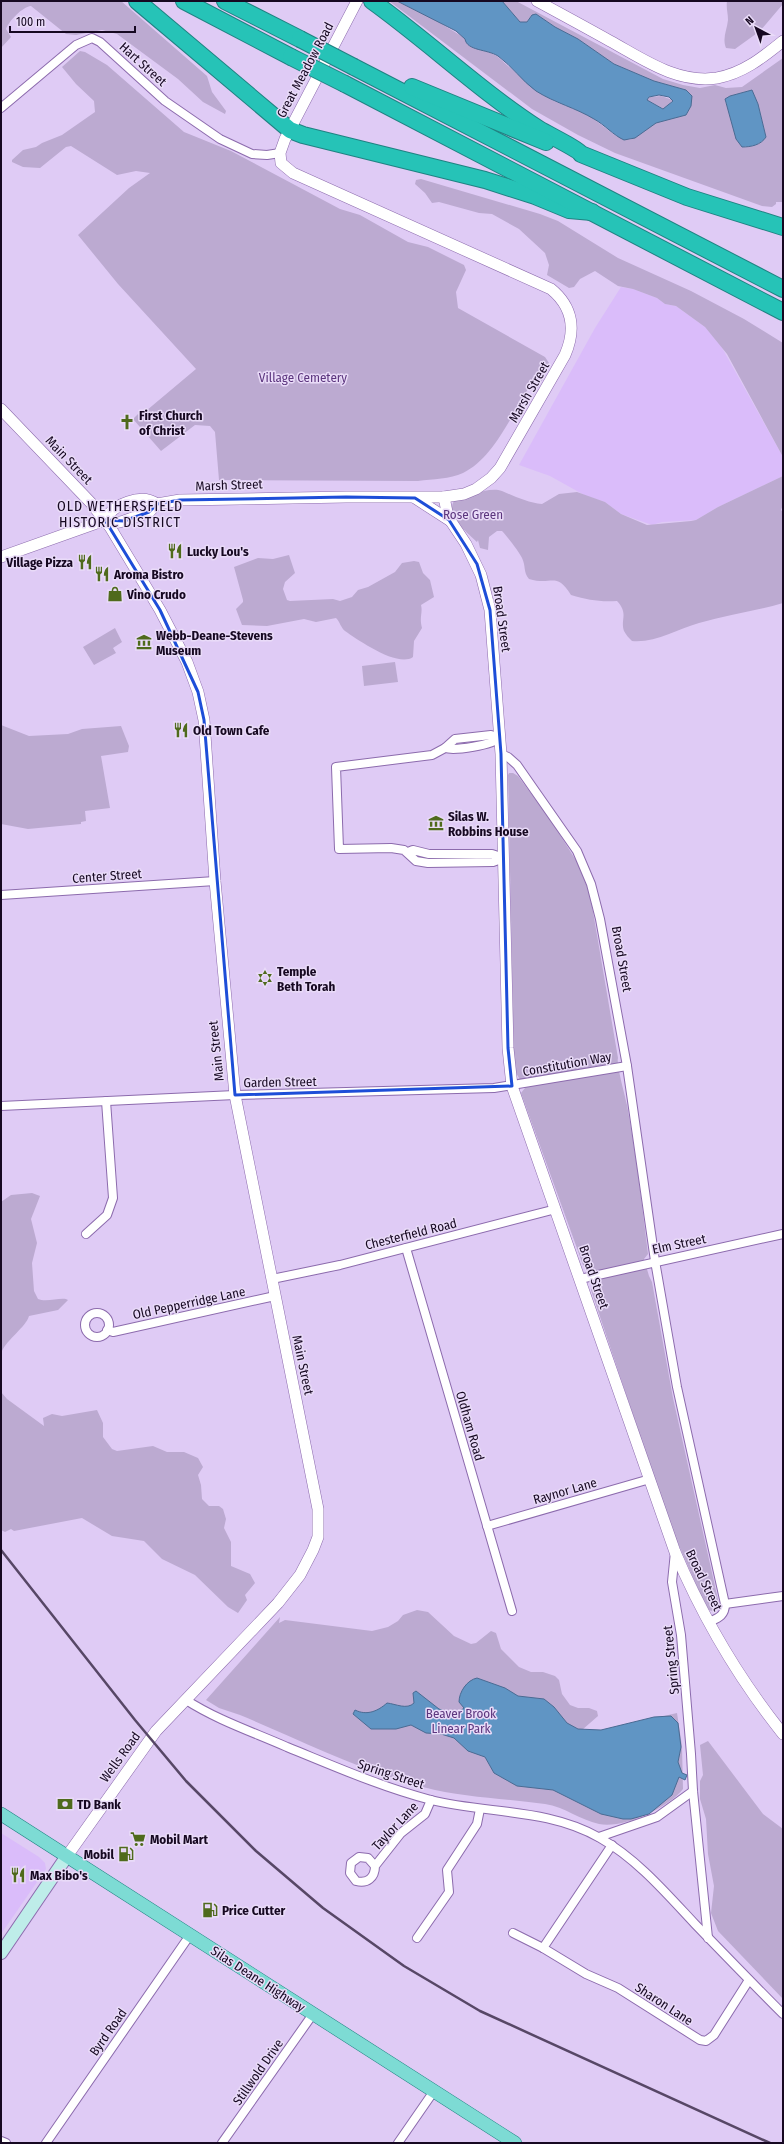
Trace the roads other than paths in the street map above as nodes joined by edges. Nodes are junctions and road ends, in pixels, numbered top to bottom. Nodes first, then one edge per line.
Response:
1 (137, 1) edge
2 (184, 1) edge
3 (225, 1) edge
4 (357, 1) edge
5 (372, 1) edge
6 (537, 1) edge
7 (783, 40) edge
8 (379, 80) junction
9 (1, 108) edge
10 (290, 130) junction
11 (280, 153) junction
12 (581, 154) junction
13 (592, 212) junction
14 (783, 227) edge
15 (783, 289) edge
16 (783, 312) edge
17 (1, 409) edge
18 (444, 497) junction
19 (415, 498) junction
20 (157, 504) junction
21 (105, 520) junction
22 (452, 523) junction
23 (1, 557) edge
24 (500, 738) junction
25 (501, 754) junction
26 (504, 858) junction
27 (215, 881) junction
28 (1, 895) edge
29 (626, 1066) junction
30 (512, 1086) junction
31 (235, 1095) junction
32 (106, 1101) junction
33 (1, 1106) edge
34 (556, 1209) junction
35 (86, 1234) dead end
36 (783, 1234) edge
37 (406, 1248) junction
38 (655, 1261) junction
39 (580, 1278) junction
40 (272, 1279) junction
41 (275, 1296) junction
42 (107, 1330) dead end
43 (650, 1479) junction
44 (487, 1526) junction
45 (675, 1552) junction
46 (783, 1596) edge
47 (725, 1604) junction
48 (512, 1611) dead end
49 (709, 1622) junction
50 (186, 1700) junction
51 (783, 1734) edge
52 (693, 1790) junction
53 (431, 1800) junction
54 (480, 1809) junction
55 (1, 1814) edge
56 (599, 1837) junction
57 (612, 1845) junction
58 (67, 1856) junction
59 (375, 1866) dead end
60 (513, 1933) dead end
61 (190, 1935) junction
62 (417, 1938) dead end
63 (708, 1938) junction
64 (544, 1948) junction
65 (1, 1953) edge
66 (749, 1980) junction
67 (313, 2014) junction
68 (783, 2014) edge
69 (434, 2091) junction
70 (1, 2141) edge
71 (6, 2143) edge
72 (46, 2143) edge
73 (222, 2143) edge
74 (398, 2143) edge
75 (515, 2143) edge

1 - 10 highway
2 - 13 highway, bridge
3 - 8 highway, bridge
4 - 10 street, Great Meadow Road
5 - 12 highway
6 - 7 street
8 - 12 highway
8 - 15 highway
9 - 11 street, Hart Street
10 - 11 street, Great Meadow Road
10 - 13 highway
11 - 18 street, Marsh Street
12 - 14 highway
13 - 16 highway
17 - 21 street, Main Street
18 - 19 street, Marsh Street
18 - 22 street, Broad Street
19 - 20 street, Marsh Street
19 - 22 street
20 - 21 street, Marsh Street
20 - 21 street, Marsh Street
21 - 23 street
21 - 27 street, Main Street
22 - 24 street, Broad Street
24 - 25 street, Broad Street
24 - 26 street
25 - 26 street, Broad Street
25 - 29 street, Broad Street
26 - 30 street, Broad Street
27 - 28 street, Center Street
27 - 31 street, Main Street
29 - 30 street, Constitution Way
29 - 38 street, Broad Street
30 - 31 street, Garden Street
30 - 34 street, Broad Street
31 - 32 street, Garden Street
31 - 40 street, Main Street
32 - 33 street, Garden Street
32 - 35 street
34 - 37 street, Chesterfield Road
34 - 39 street, Broad Street
36 - 38 street, Elm Street
37 - 40 street, Chesterfield Road
37 - 44 street, Oldham Road
38 - 39 street, Elm Street
38 - 47 street, Broad Street
39 - 43 street, Broad Street
40 - 41 street, Main Street
41 - 42 street, Old Pepperridge Lane
41 - 50 street, Main Street
43 - 44 street, Raynor Lane
43 - 45 street, Broad Street
44 - 48 street, Oldham Road
45 - 49 street, Broad Street
45 - 52 street, Spring Street
46 - 47 street
47 - 49 street, Broad Street
49 - 51 street
50 - 53 street, Spring Street
50 - 58 street, Wells Road
52 - 56 street
52 - 63 street, Spring Street
53 - 54 street, Spring Street
53 - 59 street, Taylor Lane
54 - 56 street, Spring Street
54 - 62 street
55 - 58 main road, Silas Deane Highway
56 - 57 street, Spring Street
57 - 63 street, Spring Street
57 - 64 street
58 - 61 main road, Silas Deane Highway
58 - 65 main road, Wells Road
60 - 64 street, Sharon Lane
61 - 67 main road, Silas Deane Highway
61 - 72 street, Byrd Road
63 - 66 street, Spring Street
64 - 66 street, Sharon Lane
66 - 68 street, Spring Street
67 - 69 main road, Silas Deane Highway
67 - 73 street, Stillwold Drive
69 - 74 street
69 - 75 main road, Silas Deane Highway
70 - 71 street

